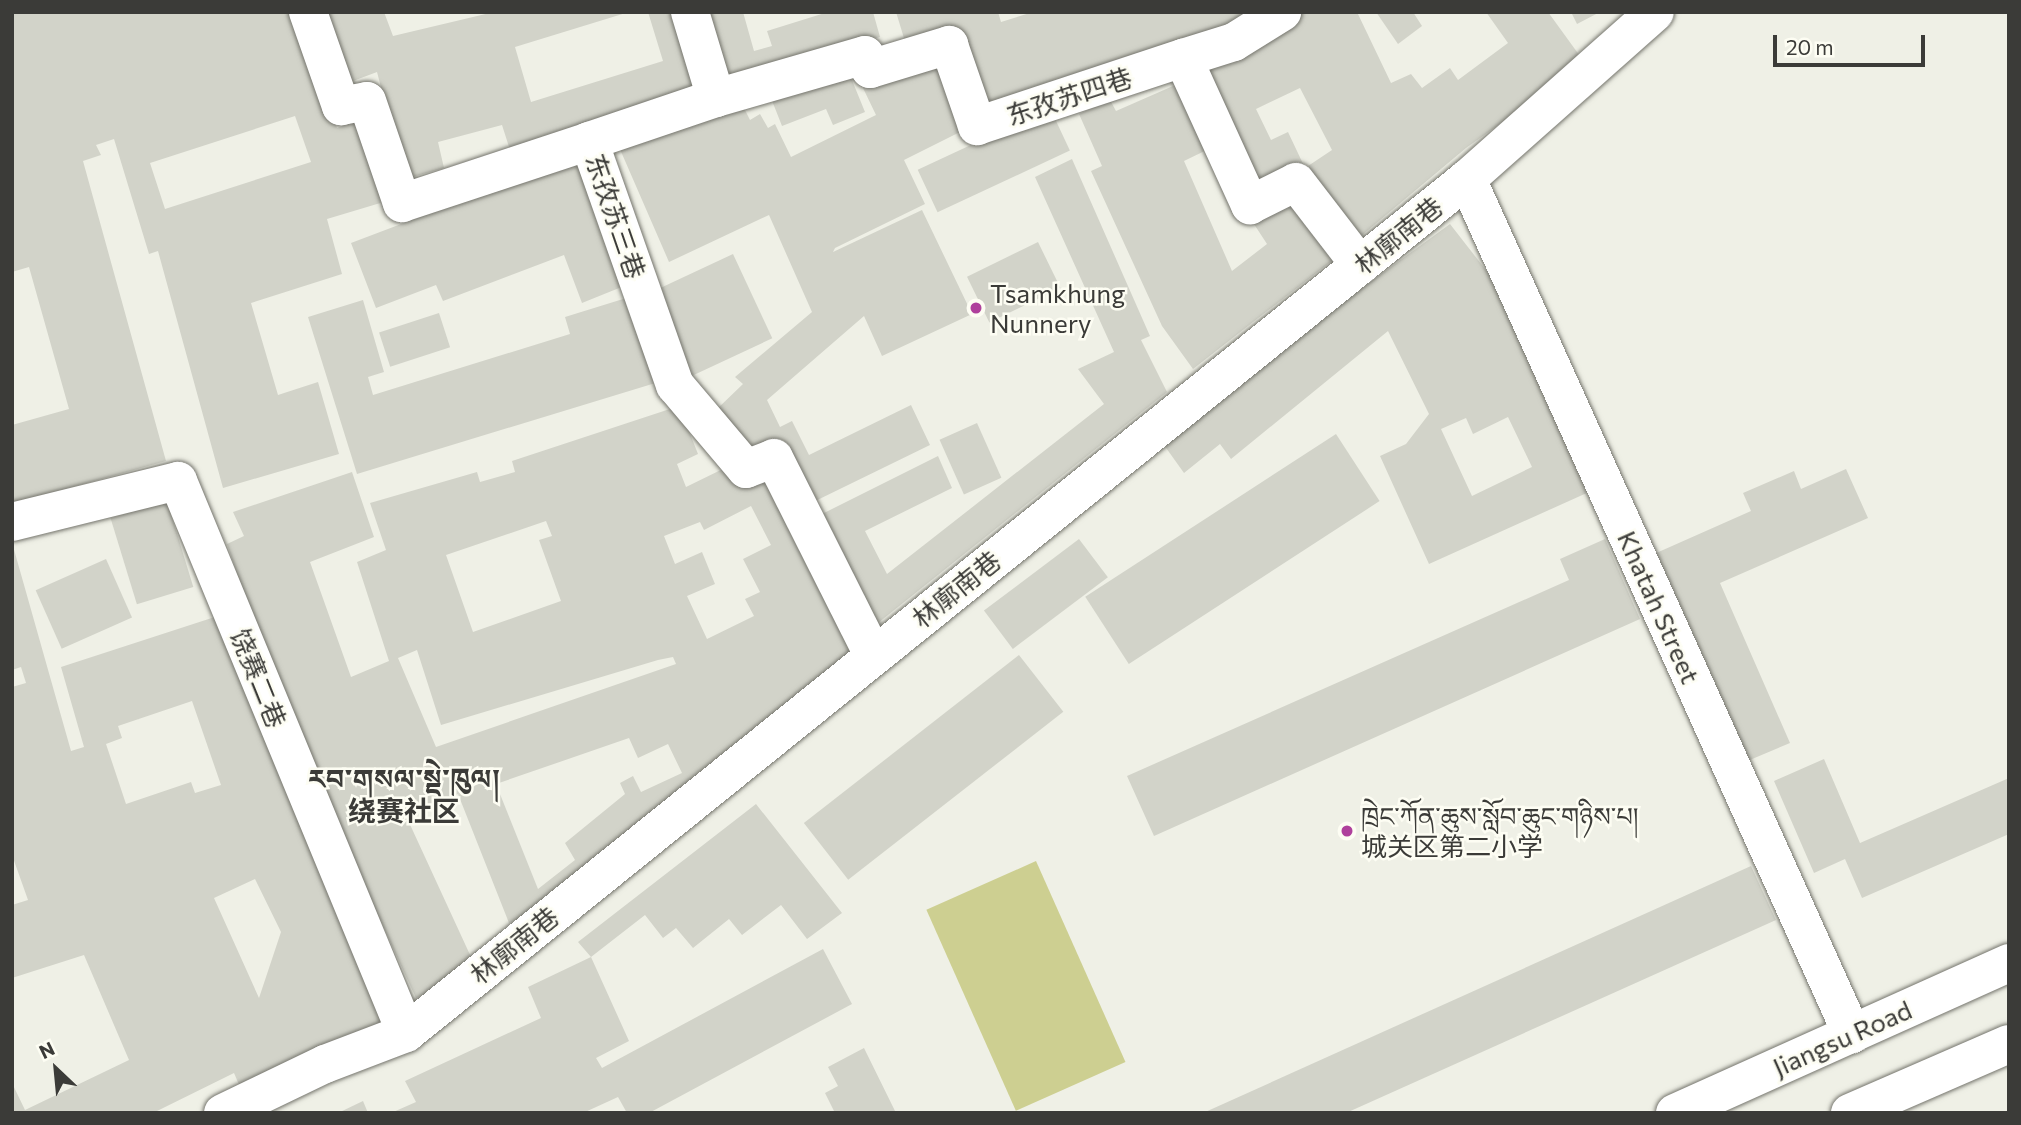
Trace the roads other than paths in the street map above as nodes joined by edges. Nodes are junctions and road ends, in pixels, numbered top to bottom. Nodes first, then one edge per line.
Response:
1 (308, 12) edge
2 (690, 12) edge
3 (1282, 12) edge
4 (1655, 12) edge
5 (1183, 58) junction
6 (716, 98) junction
7 (589, 141) junction
8 (1467, 179) junction
9 (1360, 265) junction
10 (812, 519) dead end
11 (12, 522) edge
12 (867, 642) junction
13 (2009, 963) edge
14 (405, 1033) junction
15 (1852, 1034) junction
16 (2009, 1044) edge
17 (223, 1113) edge
18 (1675, 1113) edge
19 (1850, 1113) edge

1 - 7 main road, 东孜苏三巷
2 - 6 main road
3 - 5 main road
4 - 8 main road, 林廓南巷
5 - 6 main road, 东孜苏四巷
5 - 9 main road
6 - 7 main road, 东孜苏四巷
7 - 12 main road, 东孜苏三巷
8 - 9 main road, 林廓南巷
8 - 15 main road, Khatah Street
9 - 12 main road, 林廓南巷
10 - 12 main road
11 - 14 main road, 饶赛二巷
12 - 14 main road, 林廓南巷
13 - 15 main road, Jiangsu Road
14 - 17 main road, 林廓南巷
15 - 18 main road, Jiangsu Road
16 - 19 main road

